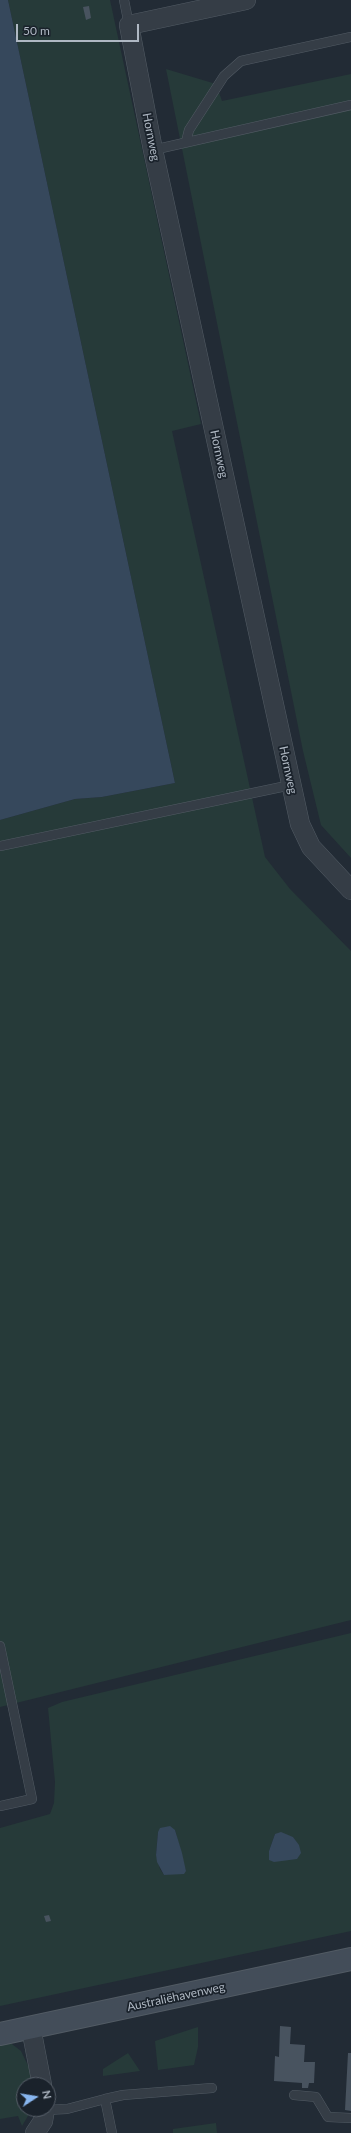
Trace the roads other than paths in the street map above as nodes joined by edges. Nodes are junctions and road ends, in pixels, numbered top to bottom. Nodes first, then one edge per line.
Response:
1 (124, 0) edge
2 (246, 0) edge
3 (129, 25) junction
4 (351, 37) edge
5 (351, 105) edge
6 (186, 142) junction
7 (153, 150) junction
8 (291, 785) junction
9 (0, 846) edge
10 (351, 890) edge
11 (0, 1646) edge
12 (0, 1806) edge
13 (351, 1959) edge
14 (31, 2028) junction
15 (0, 2034) edge
16 (40, 2077) edge
17 (212, 2088) dead end
18 (294, 2095) dead end
19 (105, 2099) junction
20 (56, 2109) edge
21 (44, 2117) edge
22 (351, 2118) edge
23 (35, 2133) edge
24 (112, 2133) edge

1 - 3 lane, Hornweg
2 - 3 street
3 - 7 street, Hornweg
4 - 6 lane
5 - 6 lane
6 - 7 lane
7 - 8 street, Hornweg
8 - 9 lane
8 - 10 street, Hornweg
11 - 12 lane
13 - 14 street, Australiëhavenweg
14 - 15 street, Australiëhavenweg
14 - 16 street
17 - 19 lane
18 - 22 lane
19 - 20 lane
19 - 24 lane
21 - 23 street

